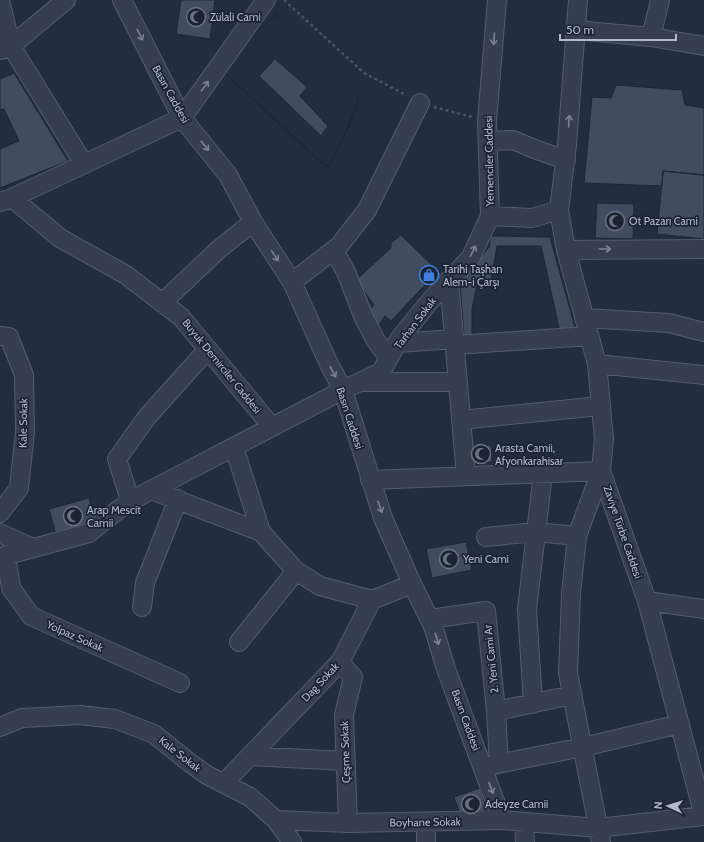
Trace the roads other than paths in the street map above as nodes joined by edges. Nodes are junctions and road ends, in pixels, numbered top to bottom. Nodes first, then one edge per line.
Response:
1 (0, 0) edge
2 (66, 0) edge
3 (122, 0) edge
4 (266, 0) edge
5 (497, 0) edge
6 (578, 0) edge
7 (660, 0) edge
8 (576, 30) junction
9 (651, 37) junction
10 (704, 46) edge
11 (6, 48) edge
12 (420, 103) road end
13 (182, 118) junction
14 (489, 141) junction
15 (566, 160) junction
16 (84, 164) junction
17 (6, 200) edge
18 (559, 210) junction
19 (490, 216) junction
20 (253, 222) junction
21 (704, 249) edge
22 (334, 250) junction
23 (566, 250) junction
24 (449, 280) junction
25 (292, 282) junction
26 (162, 304) junction
27 (584, 318) junction
28 (704, 332) edge
29 (0, 336) edge
30 (589, 336) junction
31 (454, 342) junction
32 (208, 349) junction
33 (394, 350) junction
34 (597, 364) junction
35 (704, 375) edge
36 (360, 382) junction
37 (458, 382) junction
38 (342, 390) junction
39 (600, 406) junction
40 (461, 420) junction
41 (272, 427) junction
42 (234, 447) junction
43 (601, 471) junction
44 (543, 473) junction
45 (466, 476) junction
46 (370, 480) junction
47 (151, 490) junction
48 (178, 499) junction
49 (130, 500) junction
50 (0, 513) edge
51 (261, 532) junction
52 (536, 532) junction
53 (0, 534) edge
54 (577, 536) junction
55 (486, 537) dead end
56 (33, 548) junction
57 (3, 556) edge
58 (296, 571) junction
59 (412, 584) junction
60 (372, 600) junction
61 (647, 602) junction
62 (142, 606) dead end
63 (704, 609) edge
64 (430, 619) junction
65 (239, 642) dead end
66 (340, 662) junction
67 (180, 683) dead end
68 (572, 696) junction
69 (533, 704) junction
70 (496, 711) junction
71 (0, 717) edge
72 (22, 718) junction
73 (680, 724) junction
74 (0, 727) edge
75 (582, 747) junction
76 (250, 756) junction
77 (346, 761) junction
78 (491, 765) junction
79 (224, 783) junction
80 (704, 816) edge
81 (276, 820) junction
82 (502, 820) junction
83 (426, 822) junction
84 (524, 822) junction
85 (348, 823) junction
86 (600, 835) edge
87 (292, 842) edge
88 (426, 842) edge
89 (525, 842) edge

1 - 11 street
2 - 11 street
3 -> 13 street, Basın Caddesi
13 -> 4 street
5 -> 14 street, Yemenciler Caddesi
6 - 8 street
7 - 9 street
8 - 9 street
15 -> 8 street
9 - 10 street
11 - 16 street
12 - 22 street
13 - 16 street
13 -> 20 street, Basın Caddesi
14 - 15 street
14 - 19 street, Yemenciler Caddesi
15 - 18 street
16 - 17 street
17 - 26 street, Buyuk Demirciler Caddesi
18 - 19 street
18 - 23 street
24 -> 19 street, Yemenciler Caddesi
20 -> 25 street, Basın Caddesi
20 - 26 street
23 -> 21 street
22 - 25 street
22 - 33 street
23 - 27 street
24 - 31 street
24 - 33 street, Tarhan Sokak
25 -> 38 street, Basın Caddesi
26 - 32 street, Buyuk Demirciler Caddesi
27 - 28 street
27 - 30 street
29 - 50 street, Kale Sokak
30 - 31 street
30 - 34 street
31 - 33 street
31 - 37 street
32 - 41 street, Buyuk Demirciler Caddesi
32 - 49 street
33 - 36 street, Tarhan Sokak
34 - 35 street
34 - 39 street
36 - 37 street
36 - 38 street, Tarhan Sokak
37 - 40 street
38 - 41 street, Tarhan Sokak
38 - 46 street, Basın Caddesi
39 - 40 street
39 - 43 street
40 - 45 street
41 - 42 street, Tarhan Sokak
42 - 47 street, Tarhan Sokak
42 - 51 street
43 - 44 street, Zaviye Türbe Caddesi
43 - 54 street
43 - 61 street, Zaviye Türbe Caddesi
44 - 45 street, Zaviye Türbe Caddesi
44 - 52 street
45 - 46 street, Zaviye Türbe Caddesi
46 -> 59 street, Basın Caddesi
47 - 48 street
47 - 49 street, Tarhan Sokak
48 - 51 street
48 - 62 street
49 - 56 street, Tarhan Sokak
51 - 58 street
52 - 54 street
52 - 55 street
52 - 69 street
53 - 56 street
54 - 68 street
56 - 57 street, Tarhan Sokak
57 - 67 street, Yolpaz Sokak
58 - 60 street
58 - 65 street
59 - 60 street
59 - 64 street, Basın Caddesi
60 - 66 street, Dag Sokak
61 - 63 street
61 - 73 street, Zaviye Türbe Caddesi
64 - 70 street, 2. Yeni Cami Ar
64 -> 78 street, Basın Caddesi
66 - 76 street, Dag Sokak
66 - 77 street, Çeşme Sokak
68 - 69 street
68 - 75 street
69 - 70 street
70 - 78 street, 2. Yeni Cami Ar
71 - 72 street
72 - 74 street, Kale Sokak
72 - 79 street, Kale Sokak
73 - 75 street
73 - 80 street, Zaviye Türbe Caddesi
75 - 78 street
75 - 86 street
76 - 77 street
76 - 79 street, Dag Sokak
77 - 85 street, Çeşme Sokak
78 -> 82 street, Basın Caddesi
79 - 81 street, Kale Sokak
80 - 86 street, Boyhane Sokak
81 - 85 street, Boyhane Sokak
81 - 87 street, Kale Sokak
82 - 83 street, Boyhane Sokak
82 - 84 street, Boyhane Sokak
83 - 85 street, Boyhane Sokak
83 - 88 street
84 - 86 street, Boyhane Sokak
84 - 89 street

